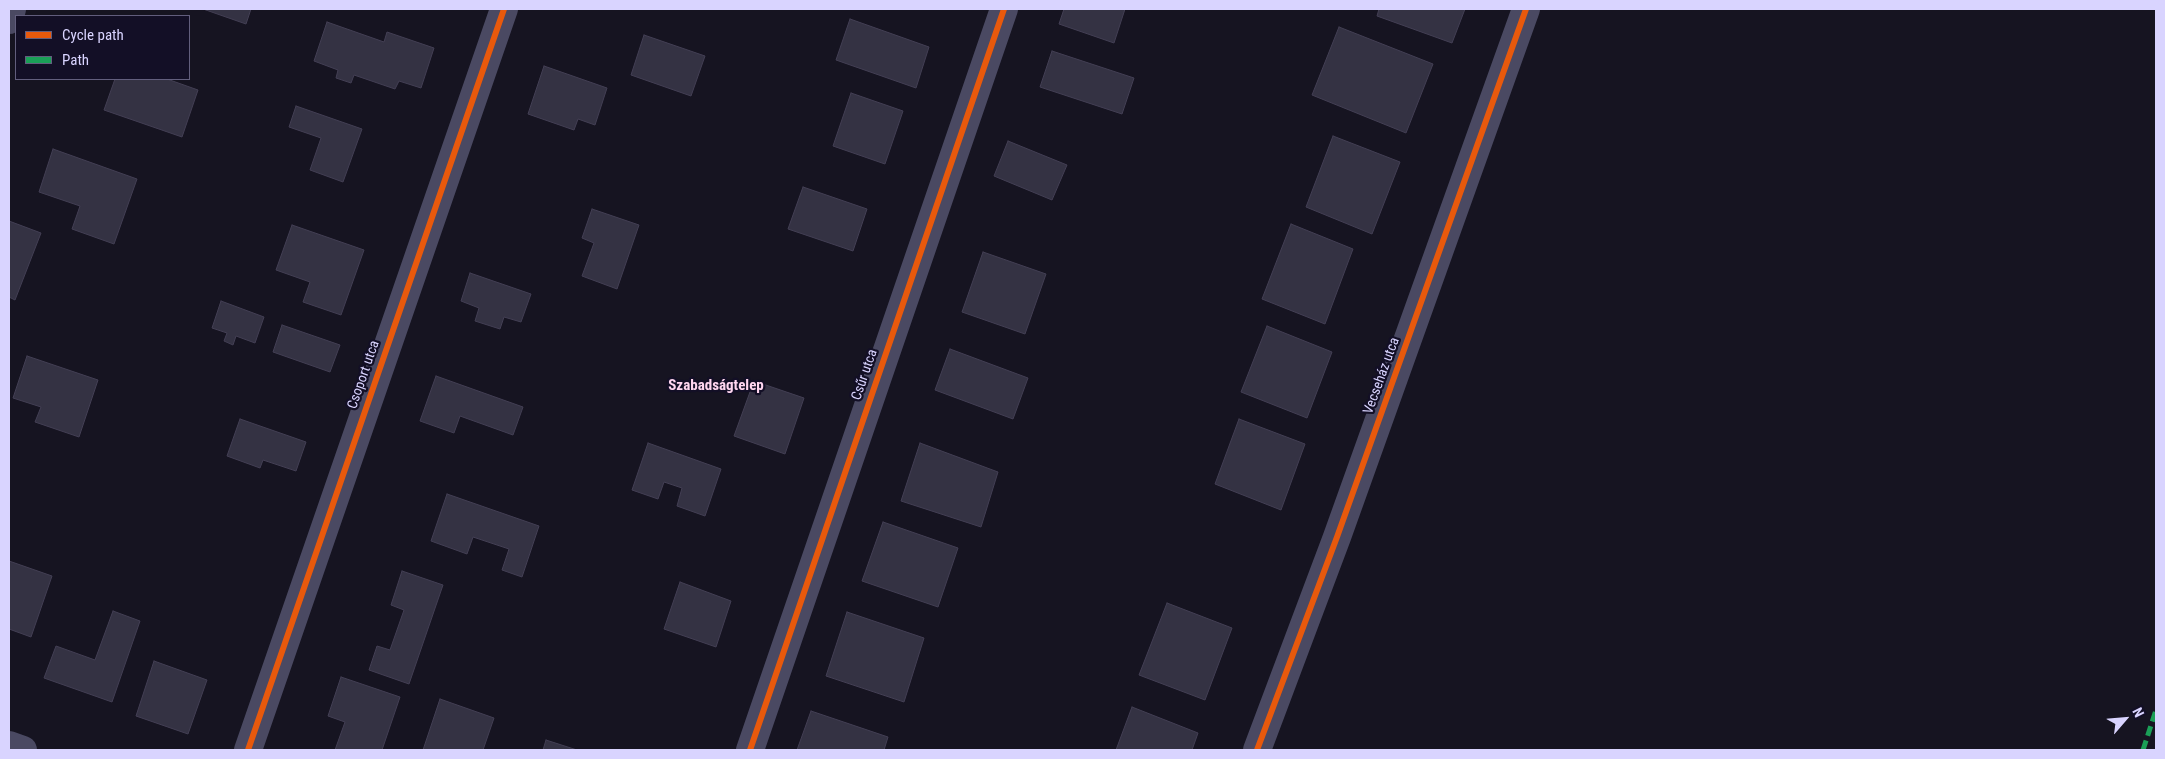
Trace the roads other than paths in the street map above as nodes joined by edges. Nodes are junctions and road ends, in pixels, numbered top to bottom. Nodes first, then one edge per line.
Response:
1 (12, 9) edge
2 (504, 9) edge
3 (1004, 9) edge
4 (1526, 9) edge
5 (9, 20) edge
6 (248, 750) edge
7 (750, 750) edge
8 (1257, 750) edge

1 - 5 street
2 - 6 street, Csoport utca
3 - 7 street, Csűr utca
4 - 8 street, Vecseház utca

